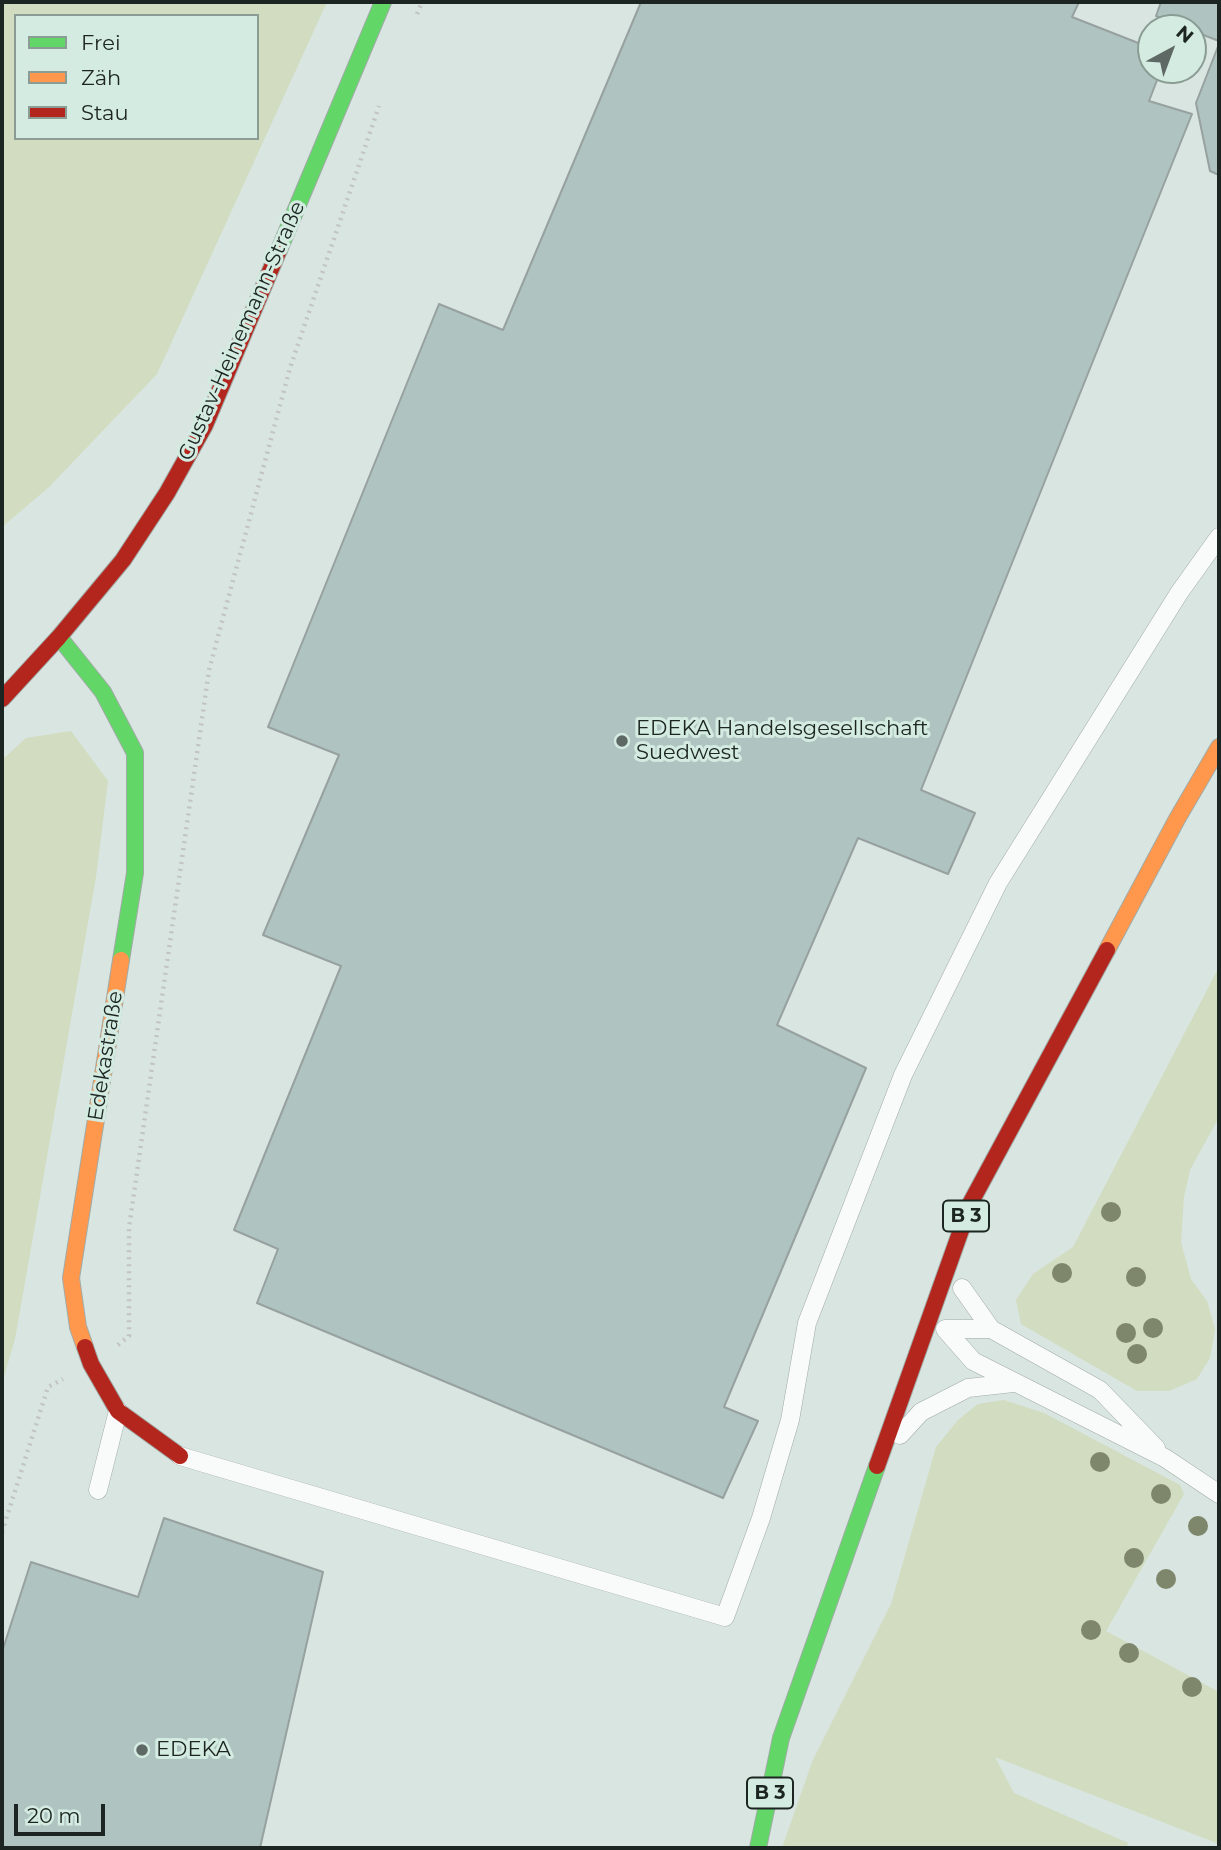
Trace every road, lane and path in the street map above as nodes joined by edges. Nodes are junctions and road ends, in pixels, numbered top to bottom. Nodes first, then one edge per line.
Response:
1 (383, 2) edge
2 (422, 2) edge
3 (412, 27) dead end
4 (381, 101) dead end
5 (1219, 537) edge
6 (59, 638) junction
7 (2, 699) edge
8 (1219, 747) edge
9 (1087, 986) junction
10 (1024, 1136) dead end
11 (964, 1282) joint
12 (945, 1329) junction
13 (991, 1329) junction
14 (120, 1343) dead end
15 (63, 1379) dead end
16 (1013, 1383) junction
17 (118, 1412) junction
18 (180, 1456) joint
19 (1165, 1458) junction
20 (878, 1460) junction
21 (98, 1490) dead end
22 (1219, 1494) edge
23 (2, 1532) edge
24 (758, 1848) edge

1 - 6 street, Gustav-Heinemann-Straße
2 - 3 path
4 - 14 path
5 - 18 lane
6 - 7 street, Gustav-Heinemann-Straße
6 - 17 street, Edekastraße
8 - 9 street, B 3
9 - 10 street, B 3
9 - 20 street, B 3
11 - 12 street, B 3
11 - 13 lane
12 - 13 lane
12 - 16 lane
12 - 20 street, B 3
13 - 19 lane
15 - 23 path
16 - 19 lane
16 - 20 lane
17 - 18 street, Edekastraße
17 - 21 lane
19 - 22 lane
20 - 24 street, B 3

